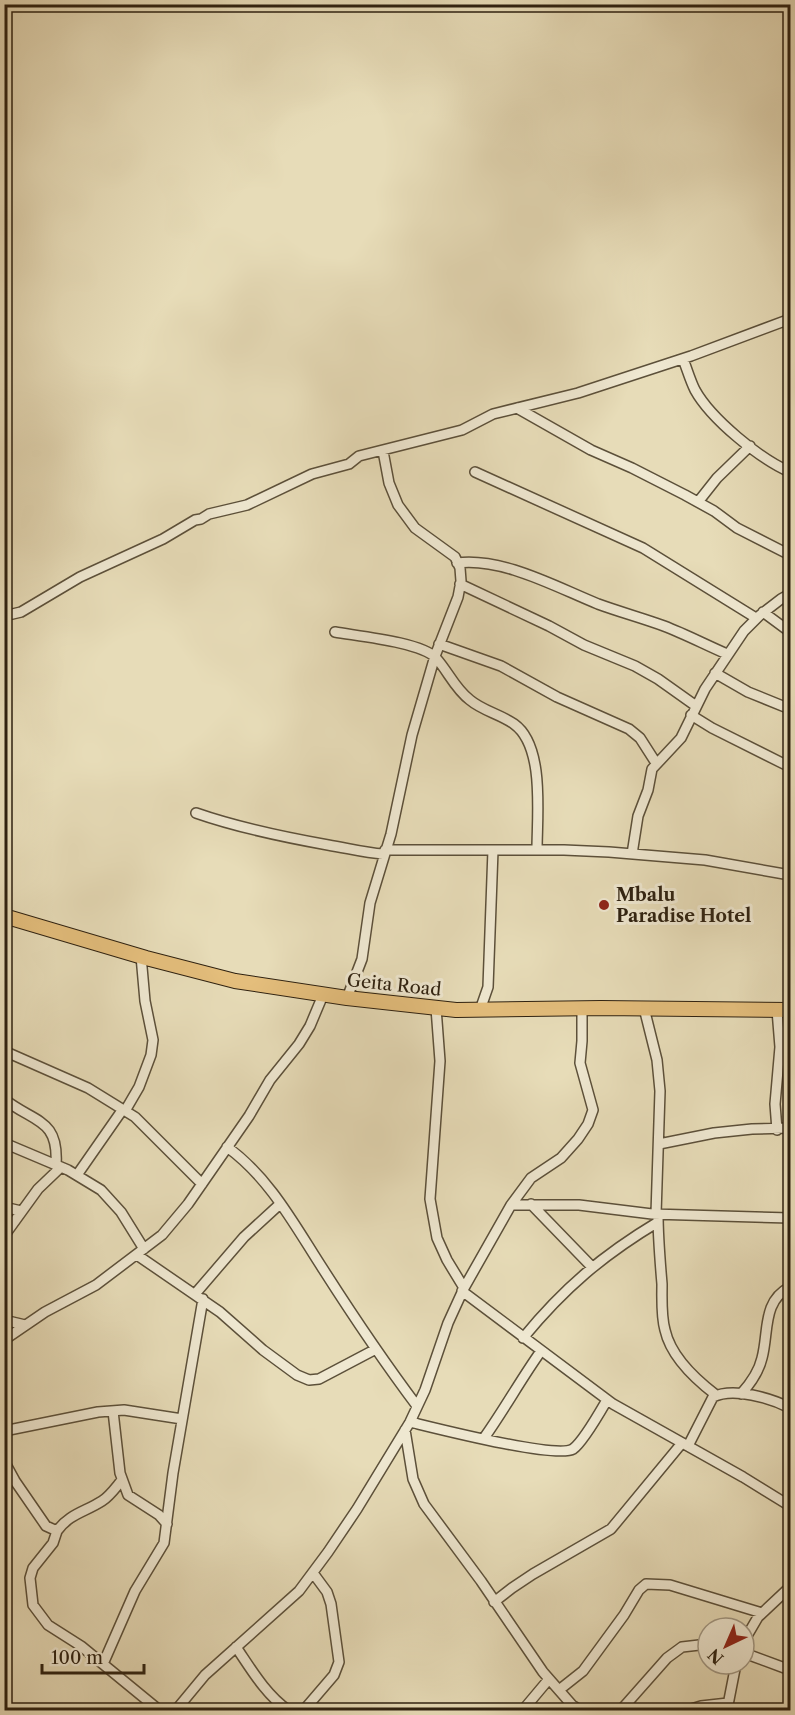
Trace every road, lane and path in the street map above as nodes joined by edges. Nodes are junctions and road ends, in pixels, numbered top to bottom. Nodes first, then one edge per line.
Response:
1 (790, 319) edge
2 (683, 359) junction
3 (517, 408) junction
4 (750, 446) junction
5 (383, 451) junction
6 (475, 472) dead end
7 (790, 472) edge
8 (699, 502) junction
9 (790, 555) edge
10 (457, 563) junction
11 (460, 585) junction
12 (790, 594) edge
13 (760, 615) junction
14 (4, 616) edge
15 (335, 632) dead end
16 (790, 633) edge
17 (439, 644) junction
18 (727, 654) junction
19 (435, 656) junction
20 (715, 673) junction
21 (696, 706) junction
22 (790, 709) edge
23 (691, 716) junction
24 (656, 763) junction
25 (790, 767) edge
26 (196, 813) dead end
27 (493, 850) junction
28 (537, 850) junction
29 (384, 852) junction
30 (632, 854) junction
31 (790, 875) edge
32 (4, 916) edge
33 (141, 956) junction
34 (323, 995) junction
35 (347, 998) junction
36 (436, 1008) junction
37 (582, 1008) junction
38 (644, 1008) junction
39 (480, 1010) junction
40 (784, 1010) edge
41 (4, 1051) edge
42 (4, 1099) edge
43 (124, 1110) junction
44 (790, 1128) edge
45 (777, 1130) junction
46 (4, 1143) edge
47 (659, 1144) junction
48 (227, 1148) junction
49 (59, 1166) junction
50 (77, 1175) junction
51 (202, 1184) junction
52 (280, 1204) junction
53 (531, 1204) junction
54 (511, 1205) junction
55 (4, 1207) edge
56 (21, 1211) junction
57 (658, 1216) junction
58 (790, 1218) edge
59 (4, 1236) edge
60 (140, 1252) junction
61 (592, 1267) junction
62 (790, 1287) edge
63 (463, 1290) junction
64 (199, 1296) junction
65 (4, 1320) edge
66 (25, 1325) junction
67 (524, 1338) junction
68 (4, 1340) edge
69 (376, 1349) junction
70 (541, 1351) junction
71 (741, 1394) junction
72 (716, 1395) junction
73 (607, 1400) junction
74 (417, 1406) junction
75 (790, 1408) edge
76 (113, 1411) junction
77 (182, 1419) junction
78 (407, 1426) junction
79 (4, 1431) edge
80 (484, 1438) junction
81 (685, 1445) junction
82 (4, 1461) edge
83 (7, 1471) edge
84 (122, 1480) junction
85 (790, 1506) edge
86 (167, 1524) junction
87 (57, 1531) junction
88 (313, 1573) junction
89 (789, 1591) edge
90 (494, 1602) junction
91 (762, 1613) junction
92 (756, 1622) edge
93 (696, 1645) edge
94 (236, 1647) junction
95 (756, 1657) edge
96 (104, 1664) junction
97 (790, 1670) edge
98 (734, 1676) edge
99 (549, 1679) junction
100 (559, 1690) junction
101 (728, 1707) edge
102 (159, 1710) edge
103 (176, 1710) edge
104 (288, 1710) edge
105 (304, 1710) edge
106 (523, 1710) edge
107 (580, 1710) edge
108 (621, 1710) edge
109 (688, 1710) edge

1 - 2 street
2 - 3 street
2 - 4 street
3 - 5 street
3 - 8 street
4 - 7 street
4 - 8 street
5 - 10 street
5 - 14 street
6 - 13 street
8 - 9 street
10 - 11 street
10 - 18 street
11 - 17 street
11 - 21 street
12 - 13 street
13 - 16 street
13 - 18 street
15 - 19 street
17 - 19 street
17 - 24 street
18 - 20 street
19 - 28 street
19 - 29 street
20 - 21 street
20 - 22 street
21 - 23 street
23 - 24 street
23 - 25 street
24 - 30 street
26 - 29 street
27 - 28 street
27 - 29 street
27 - 39 street
28 - 30 street
29 - 35 street
30 - 31 street
32 - 33 highway, Geita Road
33 - 34 highway, Geita Road
33 - 43 street
34 - 35 highway, Geita Road
34 - 48 street
35 - 36 highway, Geita Road
36 - 39 highway, Geita Road
36 - 63 street
37 - 38 highway, Geita Road
37 - 39 highway, Geita Road
37 - 54 street
38 - 40 highway, Geita Road
38 - 47 street
40 - 45 street
41 - 43 street
42 - 49 street
43 - 50 street
43 - 51 street
44 - 45 street
45 - 47 street
46 - 49 street
47 - 57 street
48 - 51 street
48 - 52 street
49 - 50 street
49 - 56 street
50 - 60 street
51 - 60 street
52 - 64 street
52 - 69 street
53 - 54 street
53 - 57 street
53 - 61 street
54 - 63 street
55 - 56 street
56 - 59 street
57 - 58 street
57 - 61 street
57 - 72 street
60 - 64 street
60 - 66 street
61 - 67 street
62 - 71 street
63 - 67 street
63 - 74 street
64 - 69 street
64 - 77 street
65 - 66 street
66 - 68 street
67 - 70 street
69 - 74 street
70 - 73 street
70 - 80 street
71 - 72 street
71 - 75 street
72 - 81 street
73 - 80 street
73 - 81 street
74 - 78 street
76 - 77 street
76 - 79 street
76 - 84 street
77 - 86 street
78 - 80 street
78 - 88 street
78 - 90 street
81 - 85 street
81 - 90 street
82 - 83 street
83 - 87 street
84 - 86 street
84 - 87 street
86 - 96 street
87 - 96 street
88 - 94 street
88 - 105 street
89 - 91 street
90 - 99 street
91 - 92 street
91 - 100 street
93 - 108 street
94 - 103 street
94 - 104 street
95 - 97 street
96 - 102 street
98 - 101 street
99 - 100 street
99 - 106 street
100 - 107 street
101 - 109 street

